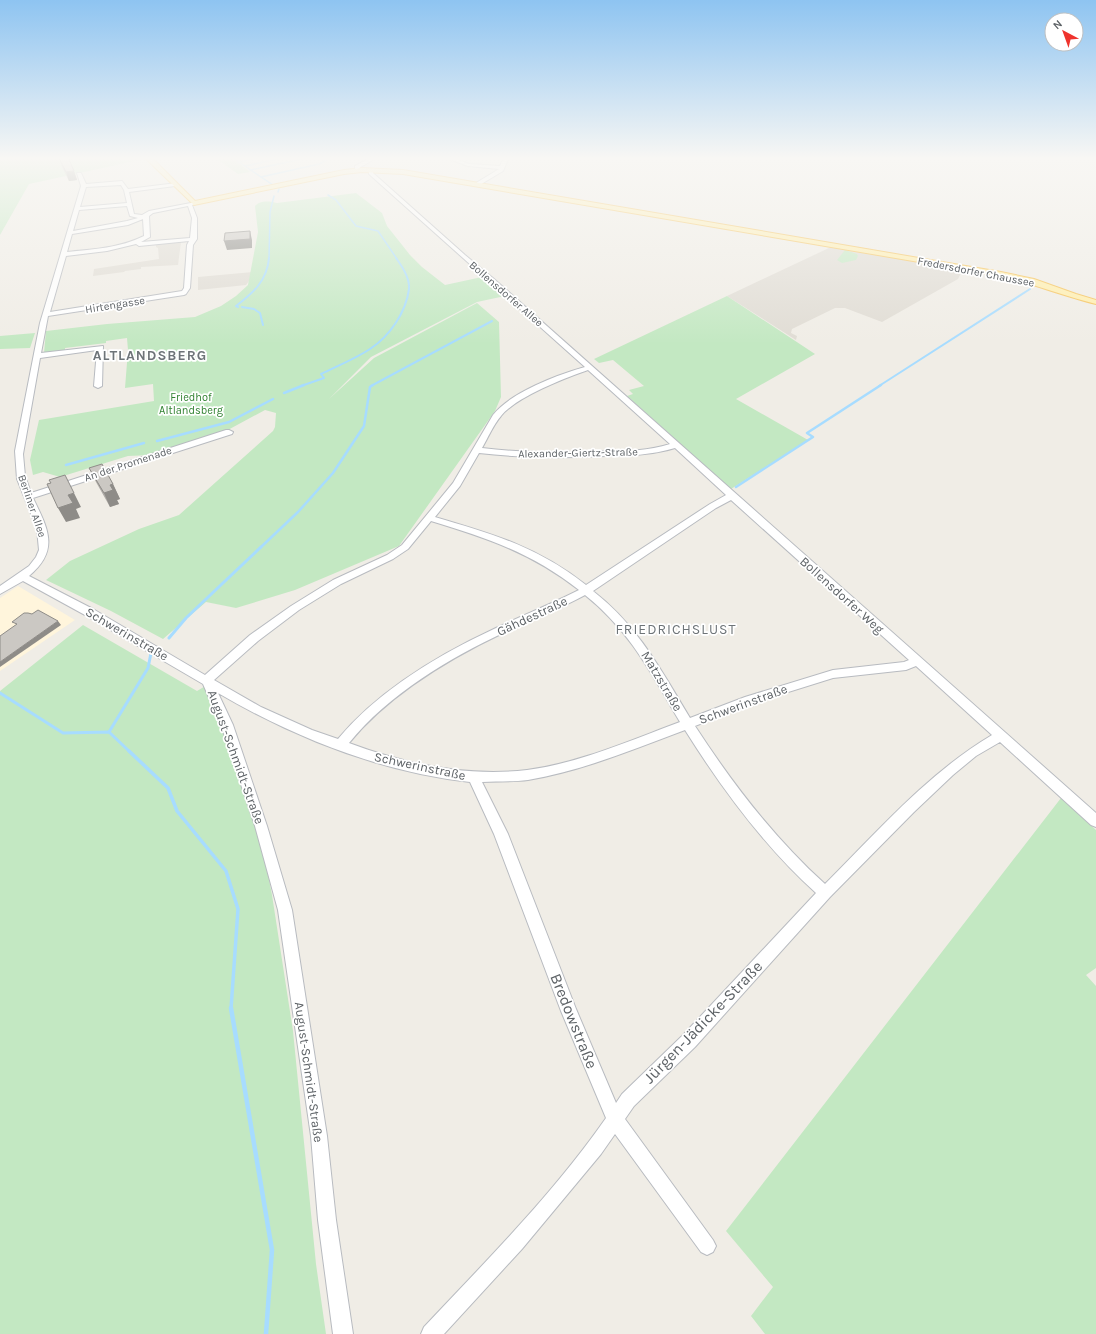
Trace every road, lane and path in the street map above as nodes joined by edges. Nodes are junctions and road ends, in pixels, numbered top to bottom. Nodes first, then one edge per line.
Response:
1 (74, 219) edge
2 (138, 219) edge
3 (145, 219) edge
4 (193, 219) edge
5 (422, 219) edge
6 (683, 219) edge
7 (134, 222) junction
8 (147, 225) junction
9 (70, 233) junction
10 (194, 239) junction
11 (148, 240) junction
12 (64, 254) junction
13 (1096, 302) edge
14 (46, 315) junction
15 (37, 356) junction
16 (589, 368) junction
17 (98, 386) dead end
18 (229, 432) dead end
19 (677, 445) junction
20 (478, 450) junction
21 (732, 496) junction
22 (28, 497) junction
23 (430, 518) junction
24 (22, 576) junction
25 (585, 590) junction
26 (0, 591) edge
27 (917, 661) junction
28 (207, 680) junction
29 (687, 724) junction
30 (1001, 736) junction
31 (340, 745) junction
32 (474, 777) junction
33 (1096, 821) edge
34 (825, 892) junction
35 (615, 1120) junction
36 (707, 1246) dead end
37 (343, 1334) edge
38 (431, 1334) edge

1 - 9 street, Berliner Allee
2 - 7 street
3 - 8 street
4 - 10 street
5 - 16 street, Bollensdorfer Allee
6 - 13 main road, Fredersdorfer Chaussee
7 - 8 street
7 - 9 street
8 - 11 street
9 - 12 street, Berliner Allee
10 - 11 street
10 - 14 street, Hirtengasse
11 - 12 street
12 - 14 street, Berliner Allee
14 - 15 street, Berliner Allee
15 - 17 street
15 - 22 street, Berliner Allee
16 - 19 street, Bollensdorfer Weg
16 - 20 street, August-Schmidt-Straße
18 - 22 street, An der Promenade
19 - 20 street, Alexander-Giertz-Straße
19 - 21 street, Bollensdorfer Weg
20 - 23 street, August-Schmidt-Straße
21 - 25 street, Gähdestraße
21 - 27 street, Bollensdorfer Weg
22 - 24 street, Berliner Allee
23 - 25 street, Matzstraße
23 - 28 street, August-Schmidt-Straße
24 - 26 street, Berliner Allee
24 - 28 street, Schwerinstraße
25 - 29 street, Matzstraße
25 - 31 street, Gähdestraße
27 - 29 street, Schwerinstraße
27 - 30 street, Bollensdorfer Weg
28 - 31 street, Schwerinstraße
28 - 37 street, August-Schmidt-Straße
29 - 32 street, Schwerinstraße
29 - 34 street, Matzstraße
30 - 33 street, Bollensdorfer Weg
30 - 34 street, Jürgen-Jädicke-Straße
31 - 32 street, Schwerinstraße
32 - 35 street, Bredowstraße
34 - 35 street, Jürgen-Jädicke-Straße
35 - 36 street, Bredowstraße
35 - 38 street, Jürgen-Jädicke-Straße

